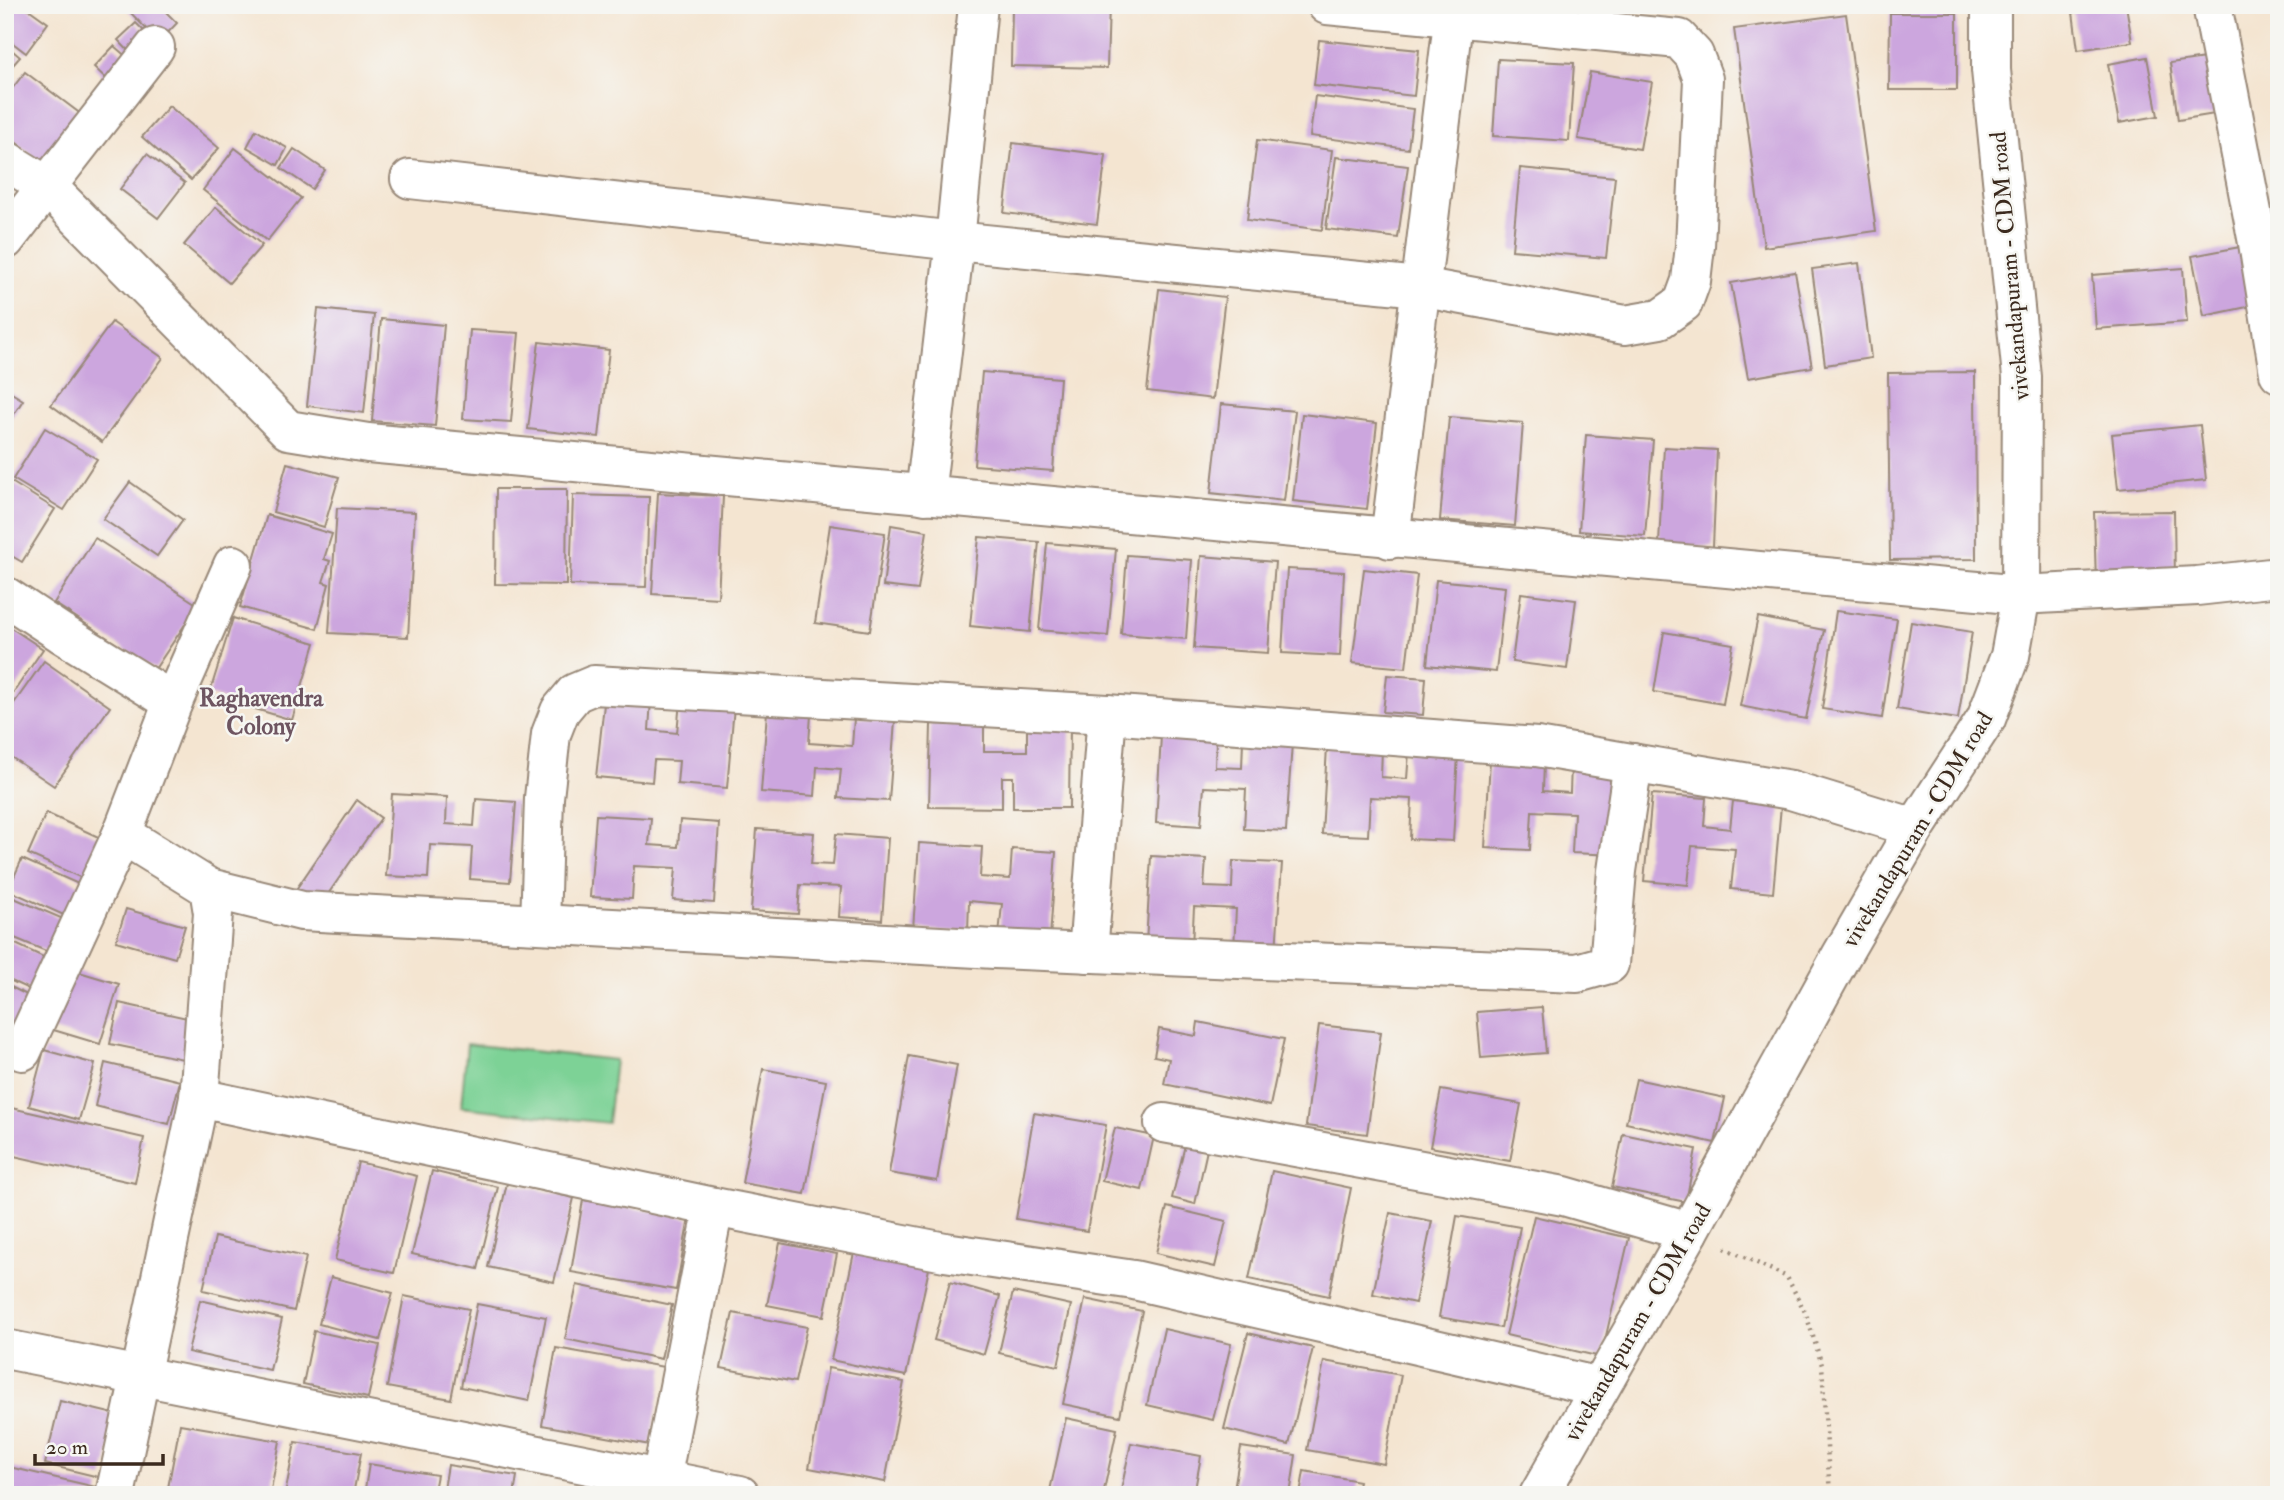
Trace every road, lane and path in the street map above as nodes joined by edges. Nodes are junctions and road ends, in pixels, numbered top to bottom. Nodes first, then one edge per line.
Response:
1 (978, 5) edge
2 (1327, 5) edge
3 (1992, 5) edge
4 (2212, 5) edge
5 (1455, 12) edge
6 (155, 47) dead end
7 (5, 160) edge
8 (411, 179) dead end
9 (47, 186) junction
10 (5, 240) edge
11 (955, 241) junction
12 (1420, 287) junction
13 (2279, 373) edge
14 (925, 495) junction
15 (1390, 539) junction
16 (233, 565) dead end
17 (2279, 577) edge
18 (5, 596) edge
19 (2021, 596) junction
20 (173, 702) junction
21 (1107, 715) junction
22 (1633, 763) junction
23 (1915, 828) junction
24 (122, 834) junction
25 (209, 888) junction
26 (540, 924) junction
27 (1088, 953) junction
28 (22, 1051) dead end
29 (199, 1098) junction
30 (1164, 1123) dead end
31 (714, 1208) junction
32 (1689, 1232) junction
33 (5, 1349) edge
34 (142, 1375) junction
35 (1600, 1387) junction
36 (660, 1487) edge
37 (115, 1495) edge
38 (740, 1495) edge
39 (1539, 1495) edge
40 (1830, 1495) edge

1 - 11 street
2 - 5 street
3 - 19 street, vivekandapuram - CDM road
4 - 13 street
5 - 12 street
5 - 12 street
6 - 9 street
7 - 9 street
8 - 11 street
9 - 10 street
9 - 14 street
11 - 12 street
11 - 14 street
12 - 15 street
14 - 15 street
15 - 19 street
16 - 20 street
17 - 19 street
18 - 20 street
19 - 23 street, vivekandapuram - CDM road
20 - 24 street
21 - 22 street
21 - 26 street
21 - 27 street
22 - 23 street
22 - 27 street
23 - 32 street, vivekandapuram - CDM road
24 - 25 street
24 - 28 street
25 - 26 street
25 - 29 street
26 - 27 street
29 - 31 street
29 - 34 street
30 - 32 street
31 - 35 street
31 - 36 street
32 - 35 street, vivekandapuram - CDM road
32 - 40 path
33 - 34 street
34 - 36 street
34 - 37 street
35 - 39 street, vivekandapuram - CDM road
36 - 38 street

